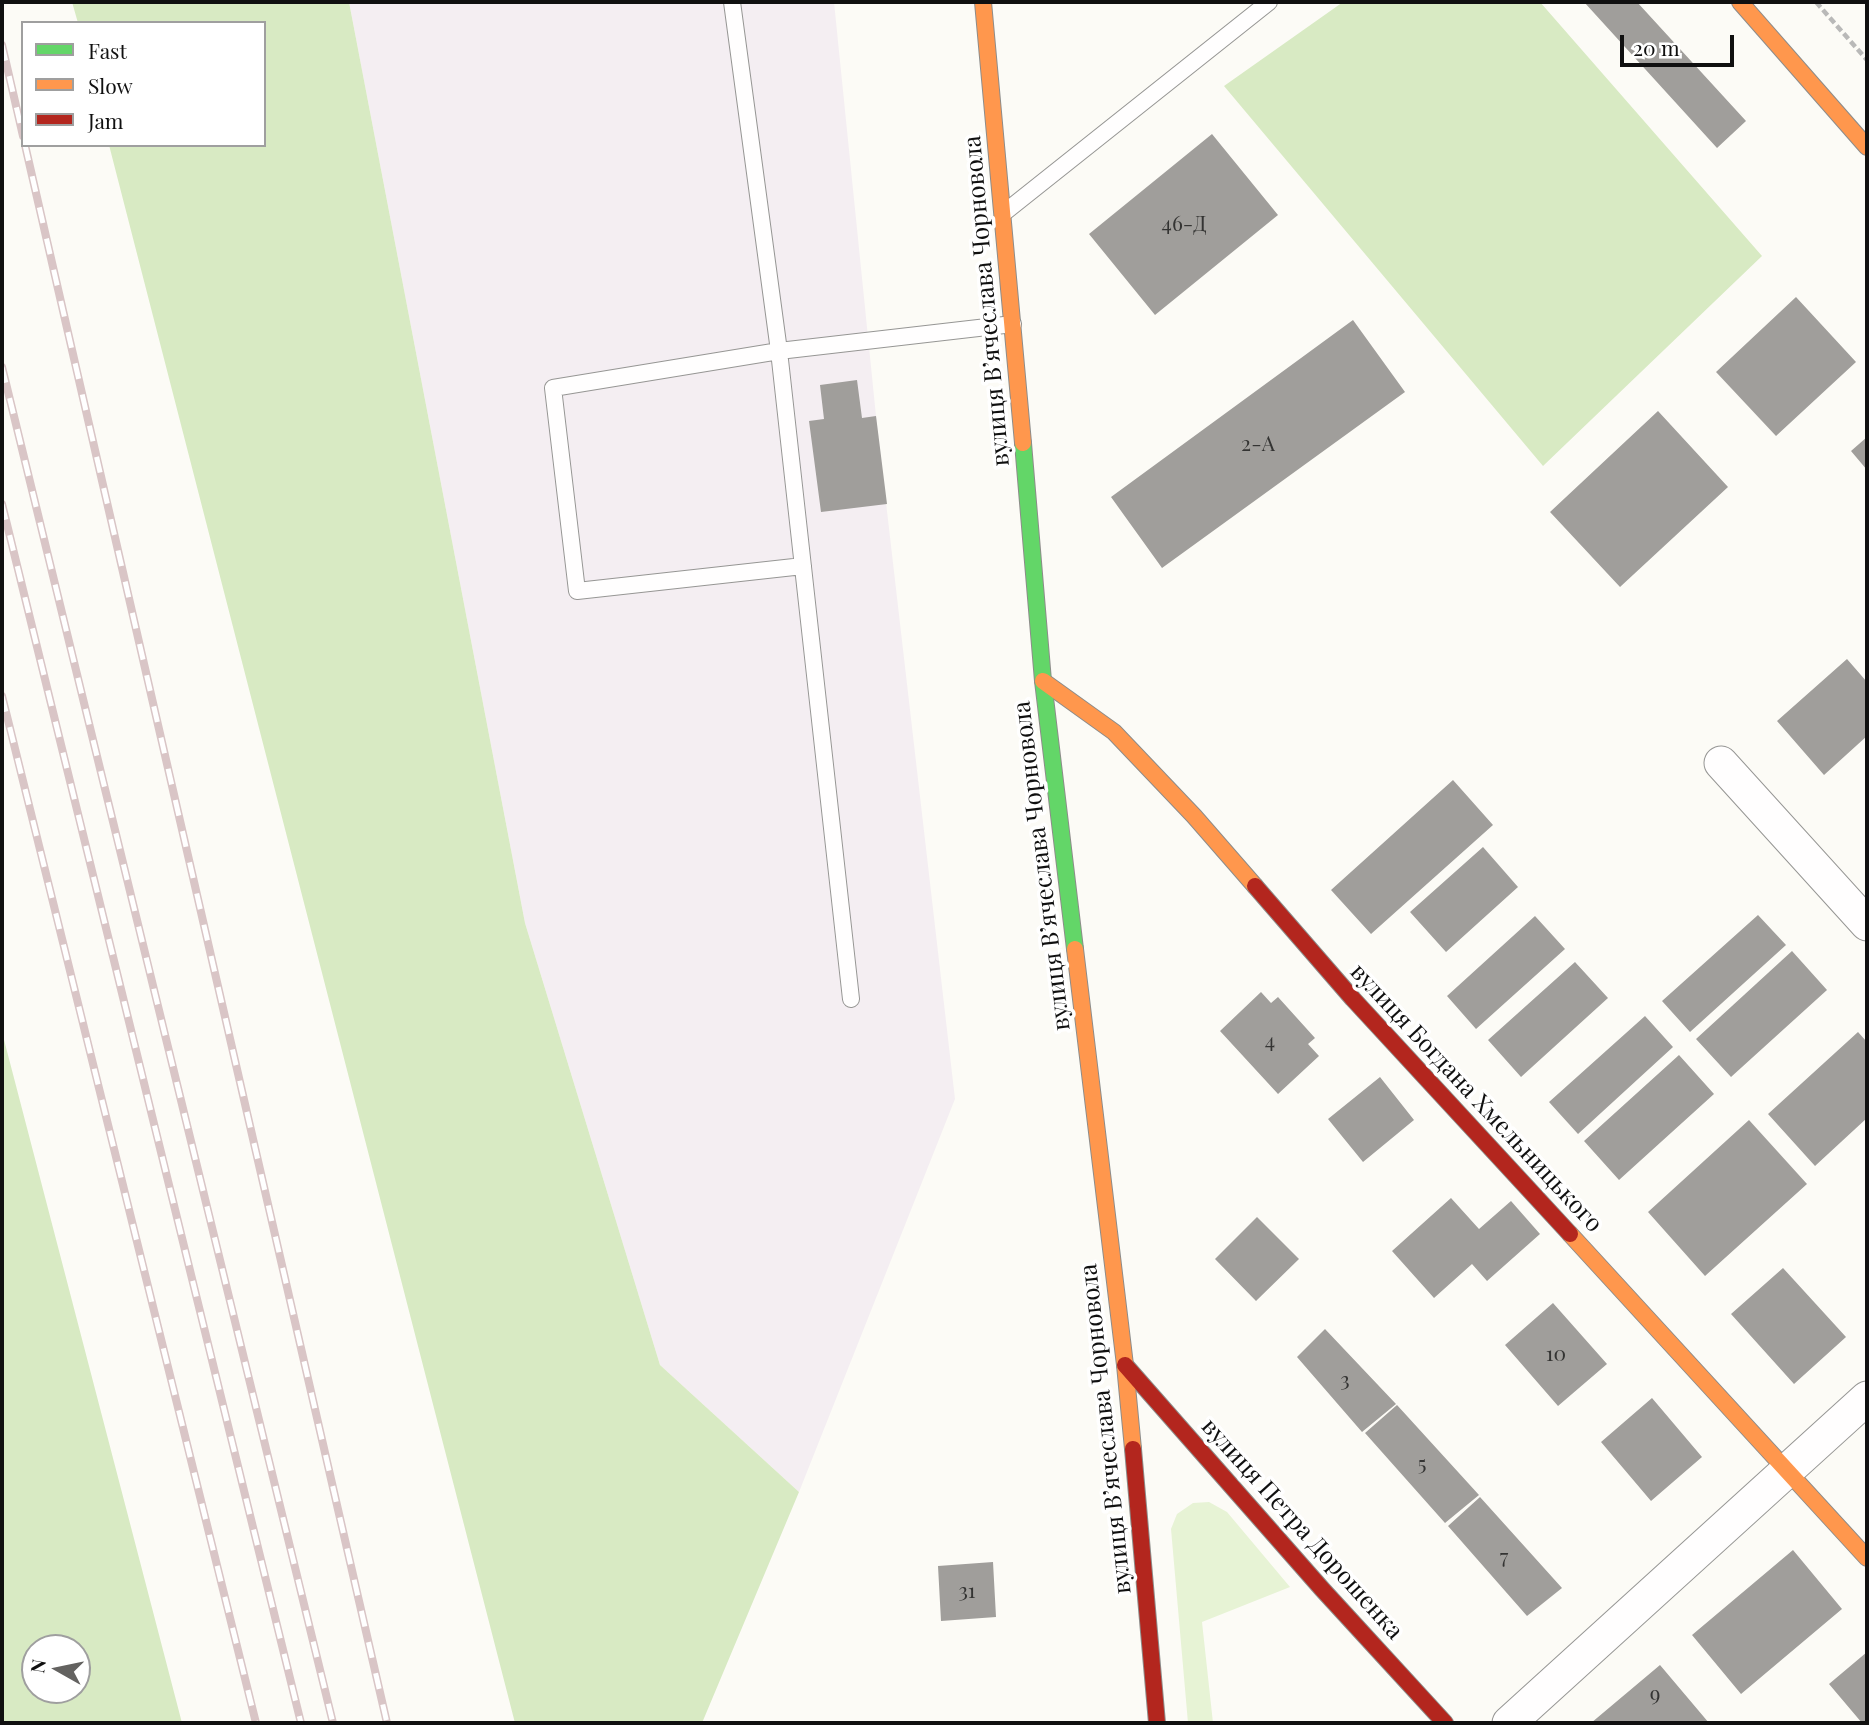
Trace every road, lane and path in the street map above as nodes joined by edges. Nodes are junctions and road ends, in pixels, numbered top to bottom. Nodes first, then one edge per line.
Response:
1 (732, 2) edge
2 (982, 2) edge
3 (1269, 2) edge
4 (1740, 2) edge
5 (1816, 2) edge
6 (1867, 60) edge
7 (1867, 147) edge
8 (1003, 214) junction
9 (1013, 324) junction
10 (779, 351) junction
11 (803, 566) junction
12 (1043, 681) junction
13 (1721, 763) dead end
14 (1867, 924) edge
15 (851, 999) dead end
16 (1125, 1364) junction
17 (1867, 1398) edge
18 (1788, 1470) junction
19 (1867, 1558) edge
20 (1157, 1723) edge
21 (1445, 1723) edge
22 (1509, 1723) edge

1 - 10 lane
2 - 8 street, вулиця Вʼячеслава Чорновола
3 - 8 lane
4 - 7 street
5 - 6 path
8 - 9 street, вулиця Вʼячеслава Чорновола
9 - 10 lane
9 - 12 street, вулиця Вʼячеслава Чорновола
10 - 11 lane
10 - 11 lane
11 - 15 lane
12 - 16 street, вулиця Вʼячеслава Чорновола
12 - 18 street, вулиця Богдана Хмельницького
13 - 14 street
16 - 20 street, вулиця Вʼячеслава Чорновола
16 - 21 street, вулиця Петра Дорошенка
17 - 18 street
18 - 19 street, вулиця Богдана Хмельницького
18 - 22 street

